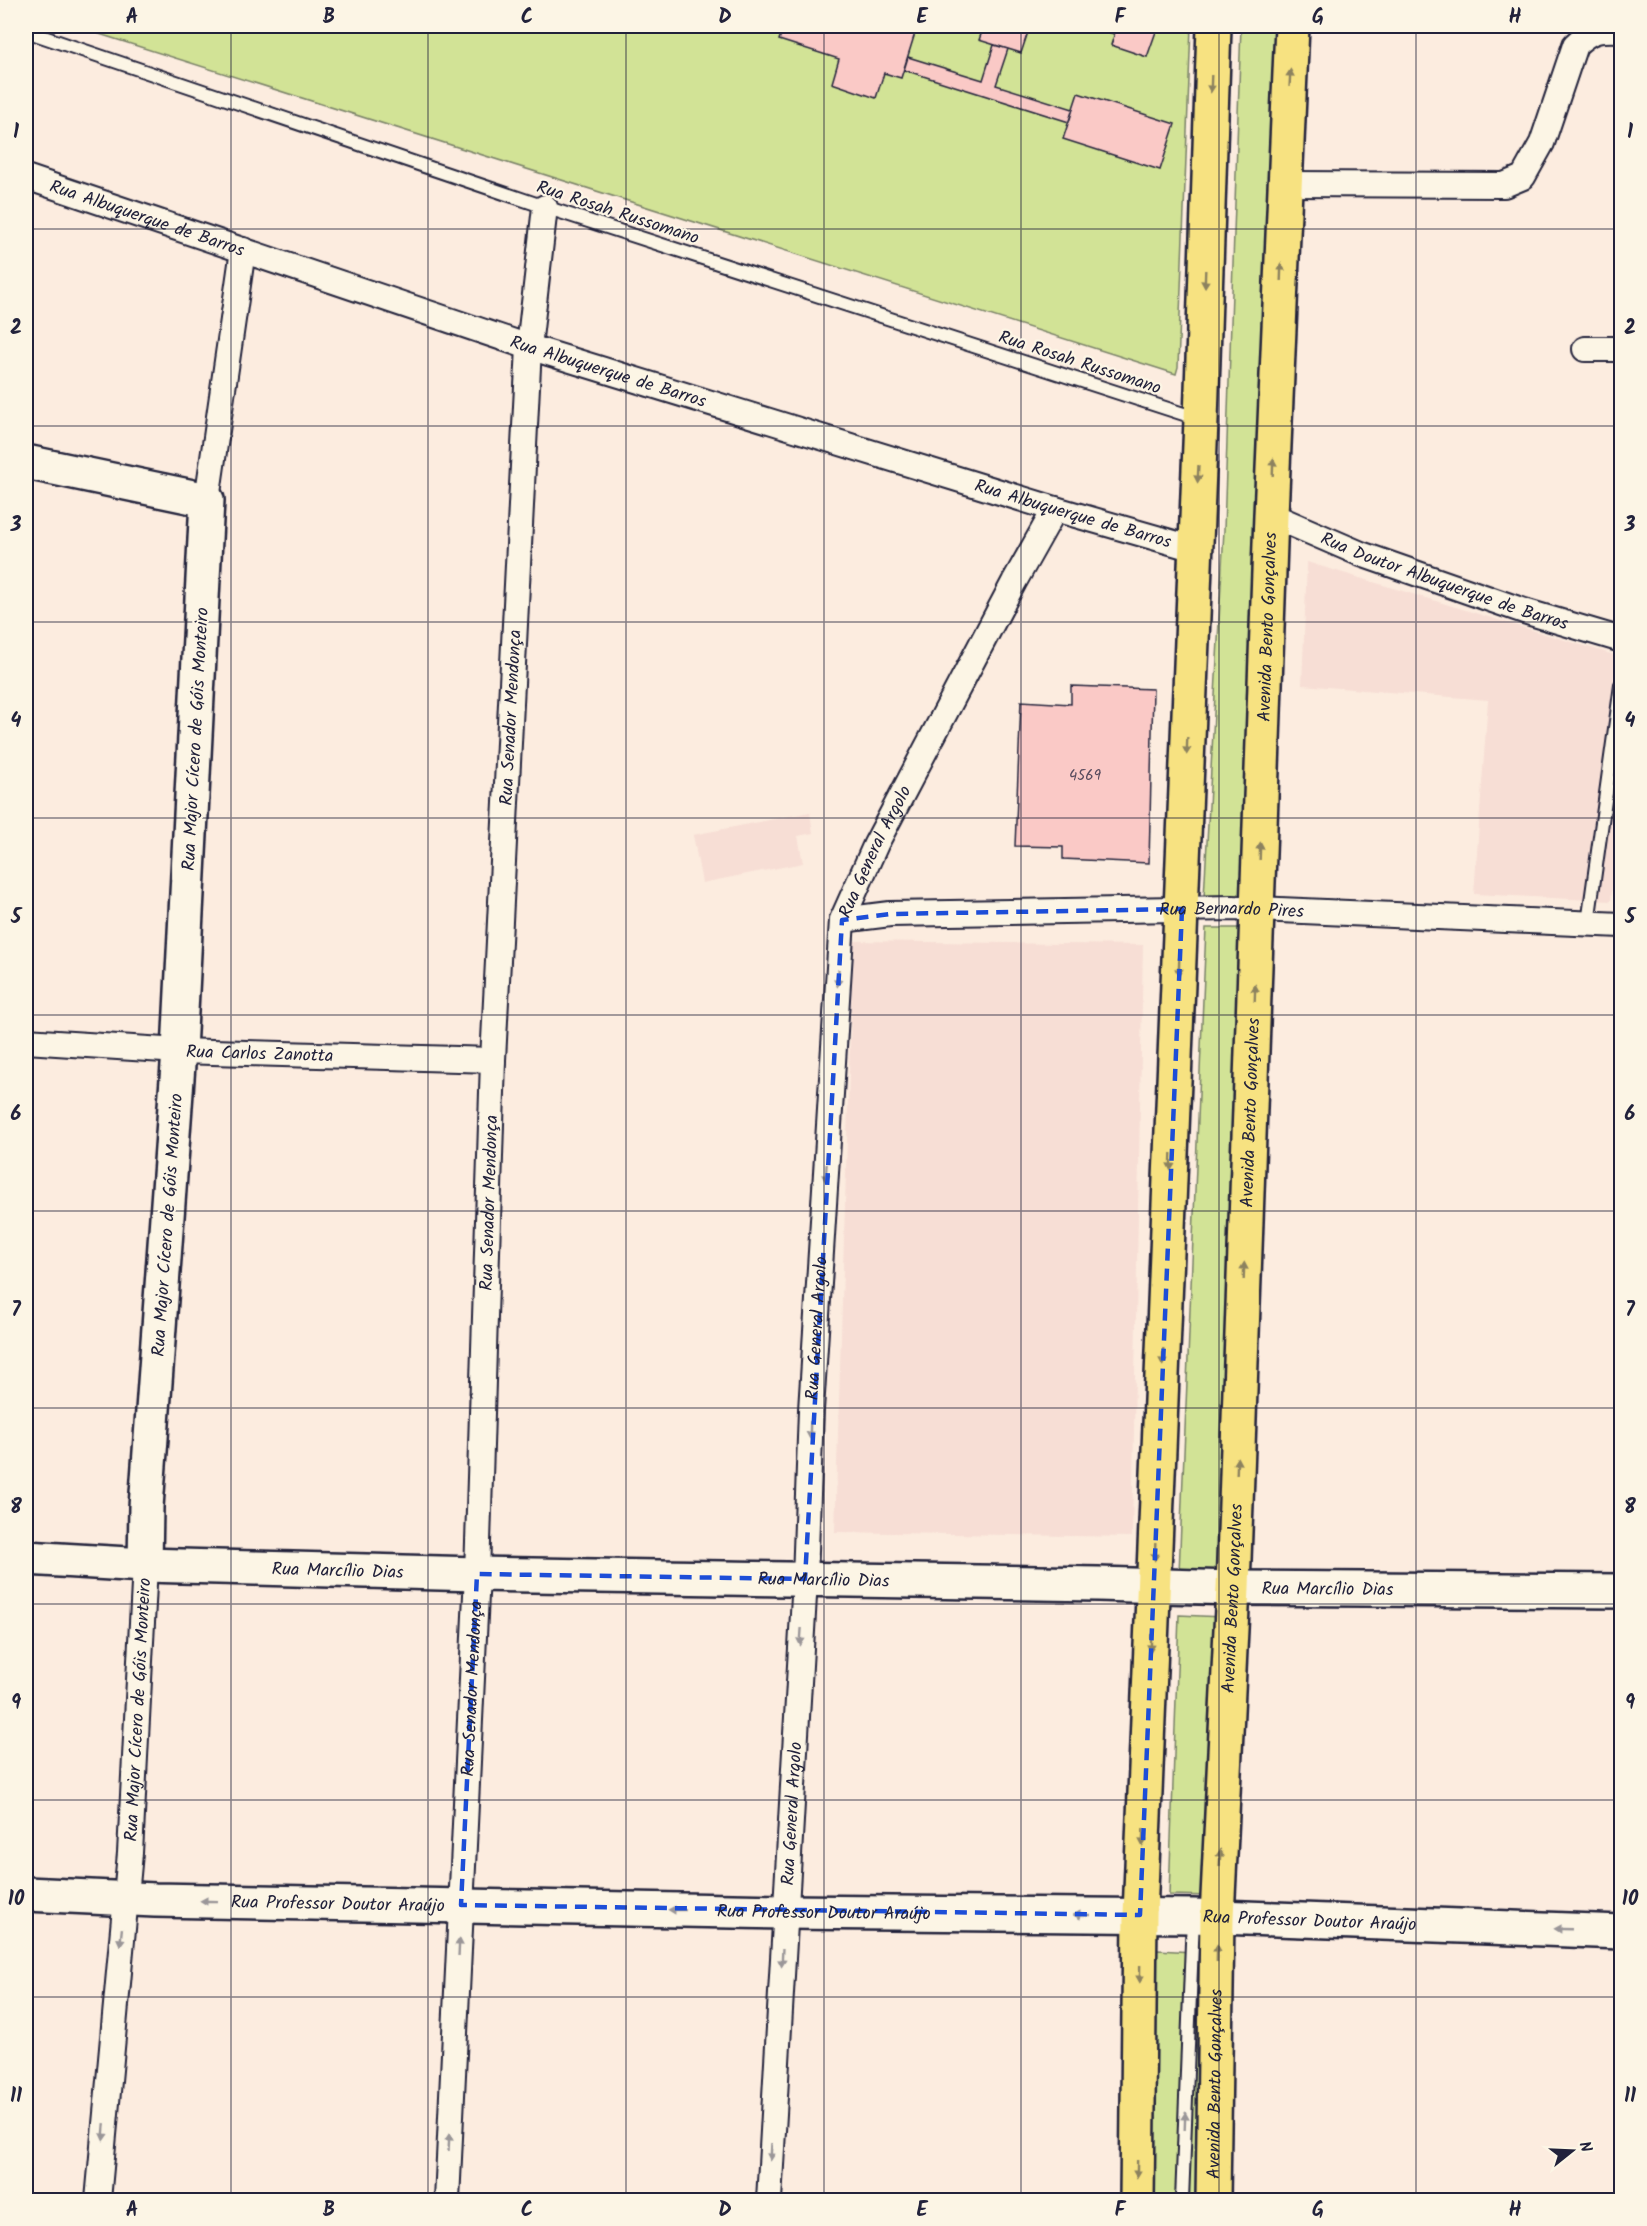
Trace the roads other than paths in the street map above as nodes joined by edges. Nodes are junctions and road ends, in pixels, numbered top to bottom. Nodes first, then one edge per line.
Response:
1 (1214, 26) edge
2 (1292, 26) edge
3 (1622, 30) edge
4 (26, 31) edge
5 (26, 177) edge
6 (1285, 184) junction
7 (545, 207) junction
8 (243, 250) junction
9 (529, 347) junction
10 (1585, 349) dead end
11 (1622, 349) edge
12 (1201, 420) junction
13 (26, 462) edge
14 (207, 501) junction
15 (1055, 509) junction
16 (1271, 515) junction
17 (1195, 549) junction
18 (1622, 640) edge
19 (1621, 685) edge
20 (1182, 909) junction
21 (1258, 909) junction
22 (842, 920) junction
23 (1588, 923) junction
24 (1622, 925) edge
25 (26, 1041) edge
26 (179, 1051) junction
27 (493, 1060) junction
28 (26, 1558) edge
29 (145, 1565) junction
30 (477, 1574) junction
31 (805, 1579) junction
32 (1153, 1585) junction
33 (1233, 1588) junction
34 (1622, 1591) edge
35 (26, 1894) edge
36 (126, 1898) junction
37 (461, 1905) junction
38 (784, 1912) junction
39 (1140, 1915) junction
40 (1205, 1916) junction
41 (1622, 1932) edge
42 (98, 2200) edge
43 (447, 2200) edge
44 (769, 2200) edge
45 (1137, 2200) edge
46 (1182, 2200) edge
47 (1213, 2200) edge

1 -> 12 main road
6 -> 2 main road, Avenida Bento Gonçalves
3 - 6 street
4 - 7 lane, Rua Rosah Russomano
5 - 8 street, Rua Albuquerque de Barros
16 -> 6 main road, Avenida Bento Gonçalves
7 - 9 street, Rua Senador Mendonça
7 - 12 lane, Rua Rosah Russomano
8 - 9 street, Rua Albuquerque de Barros
8 - 14 street, Rua Major Cícero de Góis Monteiro
9 - 15 street, Rua Albuquerque de Barros
9 - 27 street, Rua Senador Mendonça
10 - 11 street
12 -> 17 main road
13 - 14 street
14 - 26 street, Rua Major Cícero de Góis Monteiro
15 - 17 street, Rua Albuquerque de Barros
15 - 22 street, Rua General Argolo
16 - 18 street, Rua Doutor Albuquerque de Barros
21 -> 16 main road, Avenida Bento Gonçalves
17 -> 20 main road
19 - 23 lane
20 - 21 street, Rua Bernardo Pires
20 - 22 street, Rua Bernardo Pires
20 -> 32 main road
21 - 23 street, Rua Bernardo Pires
33 -> 21 main road, Avenida Bento Gonçalves
22 -> 31 street, Rua General Argolo
23 - 24 street, Rua Bernardo Pires
25 - 26 street, Rua Carlos Zanotta
26 - 27 street, Rua Carlos Zanotta
26 - 29 street, Rua Major Cícero de Góis Monteiro
27 - 30 street, Rua Senador Mendonça
28 - 29 street, Rua Marcílio Dias
29 - 30 street, Rua Marcílio Dias
29 - 36 street, Rua Major Cícero de Góis Monteiro
30 - 31 street, Rua Marcílio Dias
30 - 37 street, Rua Senador Mendonça
31 - 32 street, Rua Marcílio Dias
31 -> 38 street, Rua General Argolo
32 - 33 street, Rua Marcílio Dias
32 -> 39 main road
33 - 34 street, Rua Marcílio Dias
40 -> 33 main road, Avenida Bento Gonçalves
35 - 36 street, Rua Professor Doutor Araújo
37 -> 36 street, Rua Professor Doutor Araújo
36 -> 42 street, Rua Major Cícero de Góis Monteiro
38 -> 37 street, Rua Professor Doutor Araújo
43 -> 37 street, Rua Senador Mendonça
39 -> 38 street, Rua Professor Doutor Araújo
38 -> 44 street, Rua General Argolo
39 - 40 street, Rua Professor Doutor Araújo
39 -> 45 main road
41 -> 40 street, Rua Professor Doutor Araújo
46 -> 40 lane
47 -> 40 main road, Avenida Bento Gonçalves

